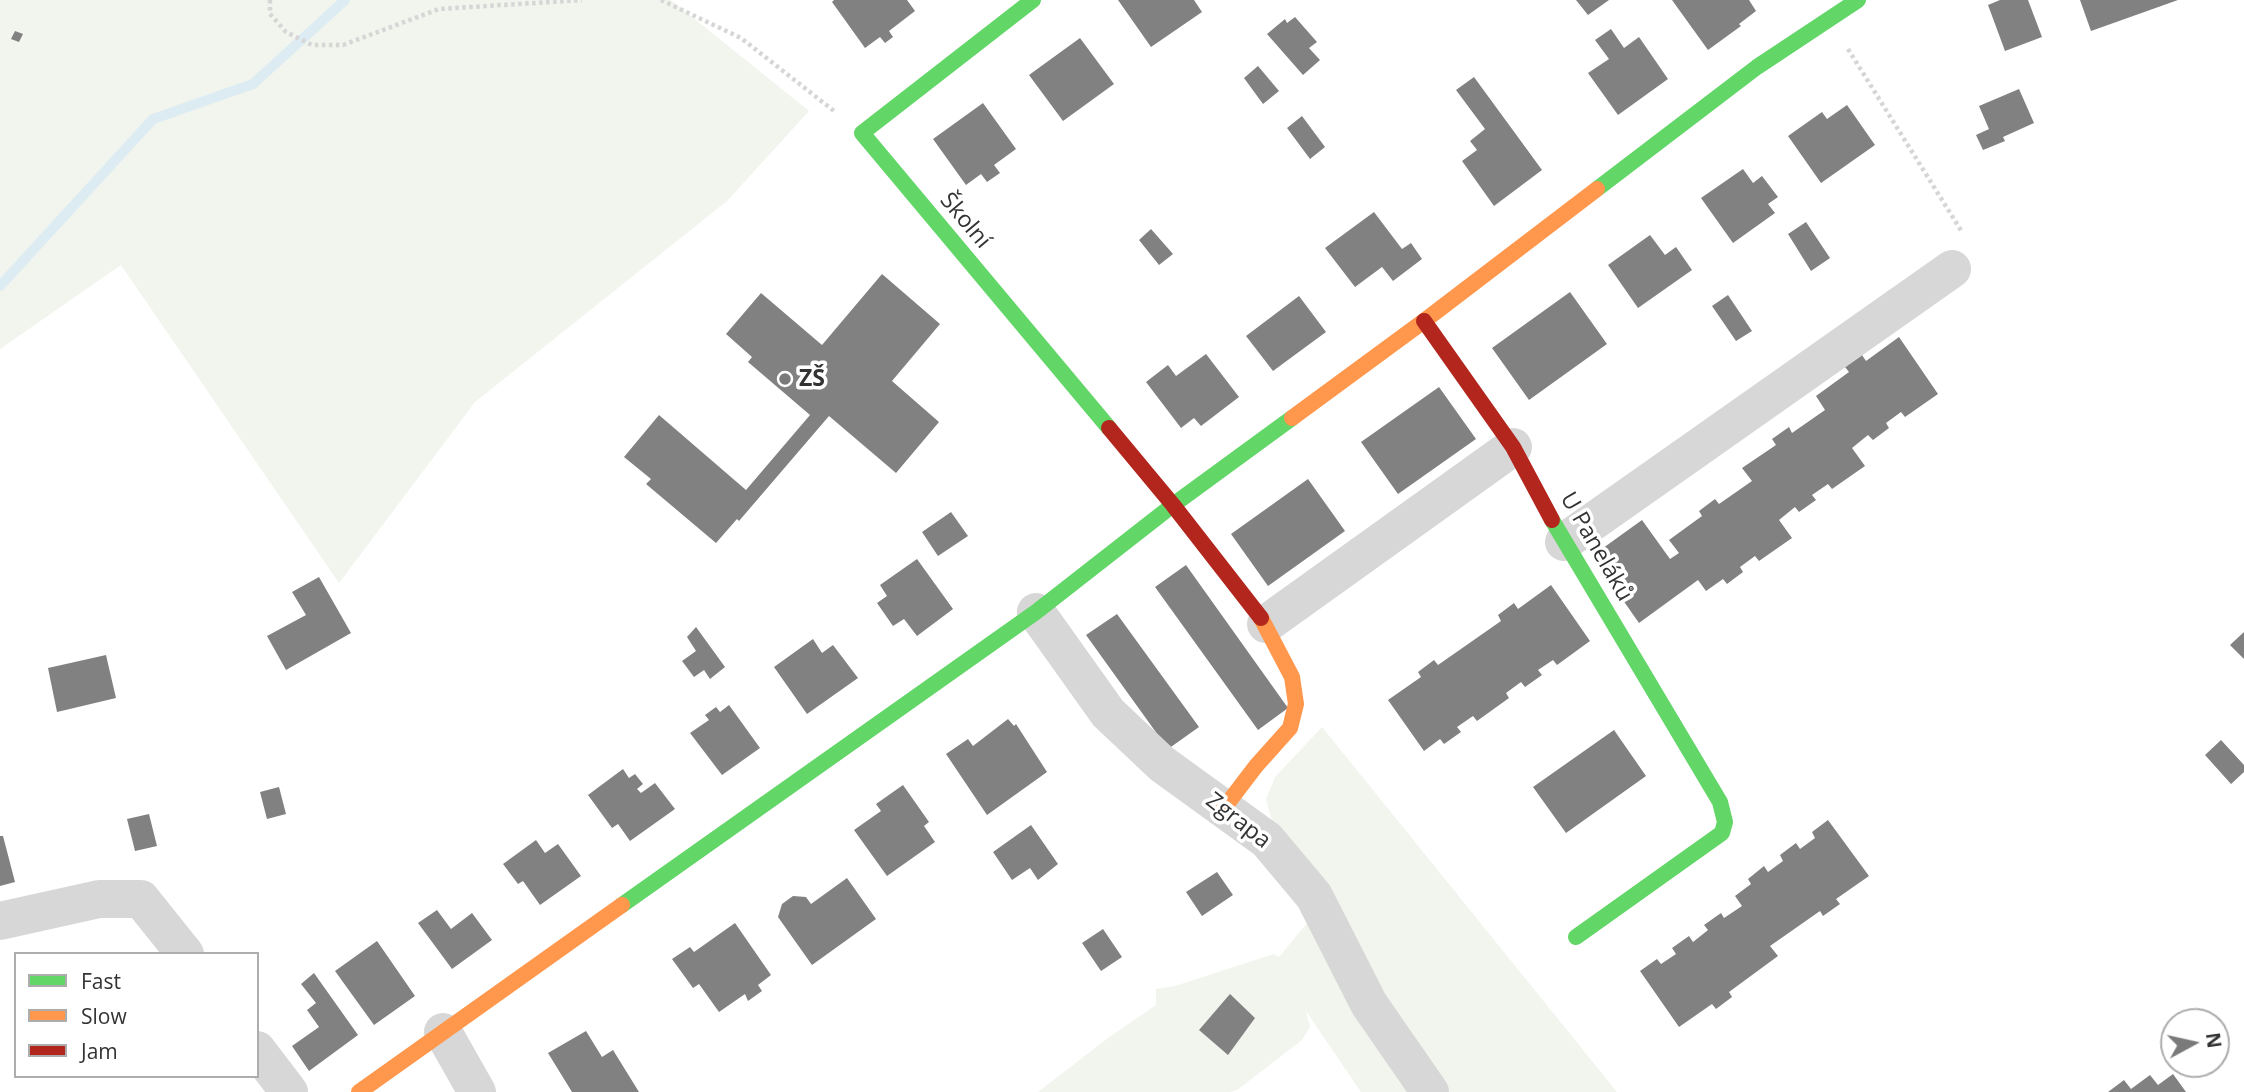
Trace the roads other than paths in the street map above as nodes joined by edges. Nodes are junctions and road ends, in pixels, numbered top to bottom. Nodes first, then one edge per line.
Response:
1 (1032, 0) edge
2 (1858, 0) edge
3 (1952, 269) road end
4 (1424, 321) junction
5 (1513, 447) junction
6 (1173, 505) junction
7 (1564, 542) junction
8 (1036, 612) junction
9 (1266, 624) junction
10 (1224, 808) junction
11 (0, 921) edge
12 (1576, 937) dead end
13 (184, 952) edge
14 (443, 1032) junction
15 (259, 1053) edge
16 (289, 1092) edge
17 (359, 1092) edge
18 (477, 1092) edge
19 (1430, 1092) edge

1 - 6 street, Školní
2 - 4 street
3 - 7 street
4 - 5 street, U Paneláků
4 - 6 street
5 - 7 street, U Paneláků
5 - 9 street
6 - 8 street
6 - 9 street, Školní
7 - 12 street, U Paneláků
8 - 10 street, Zgrapa
8 - 14 street
9 - 10 street, Školní
10 - 19 street, Zgrapa
11 - 13 street
14 - 17 street
14 - 18 street
15 - 16 street

